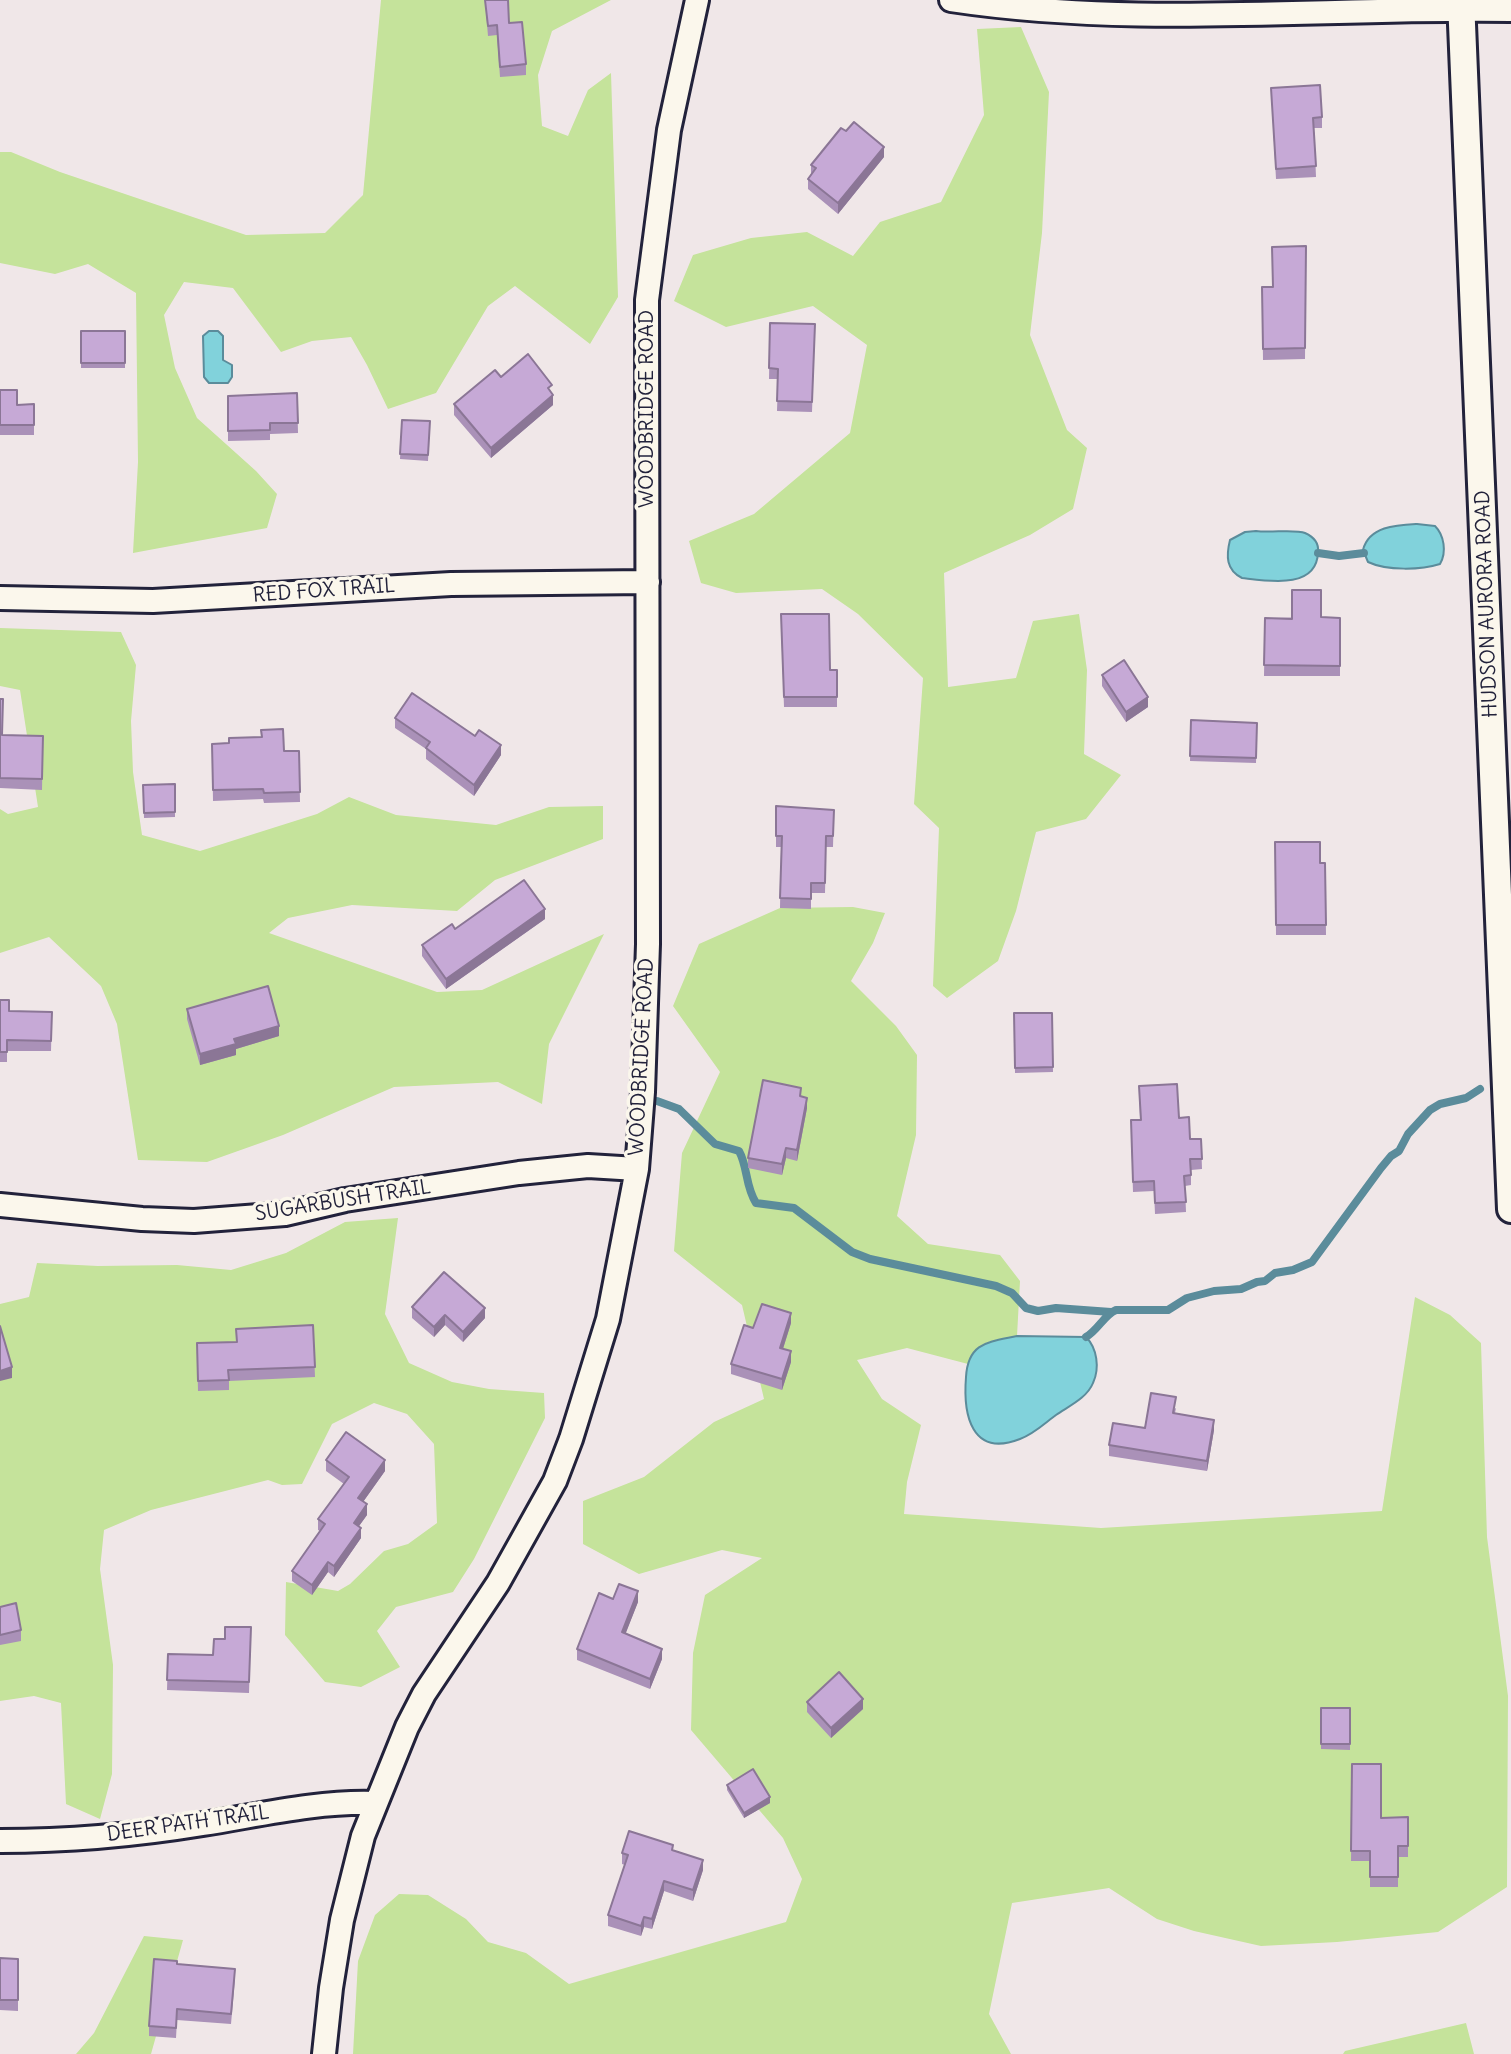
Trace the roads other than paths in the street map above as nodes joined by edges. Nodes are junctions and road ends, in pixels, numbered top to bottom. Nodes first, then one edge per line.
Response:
1 (697, 0) edge
2 (951, 0) edge
3 (1461, 4) edge
4 (1511, 10) edge
5 (648, 582) junction
6 (0, 598) edge
7 (1509, 1104) edge
8 (637, 1169) junction
9 (0, 1205) edge
10 (1511, 1209) edge
11 (375, 1803) junction
12 (0, 1841) edge
13 (324, 2054) edge

1 - 5 street, WOODBRIDGE ROAD
2 - 3 street
3 - 4 street
3 - 7 street, HUDSON AURORA ROAD
5 - 6 street, RED FOX TRAIL
5 - 8 street, WOODBRIDGE ROAD
7 - 10 street, HUDSON AURORA ROAD
8 - 9 street, SUGARBUSH TRAIL
8 - 11 street, WOODBRIDGE ROAD
11 - 12 street, DEER PATH TRAIL
11 - 13 street, WOODBRIDGE ROAD

